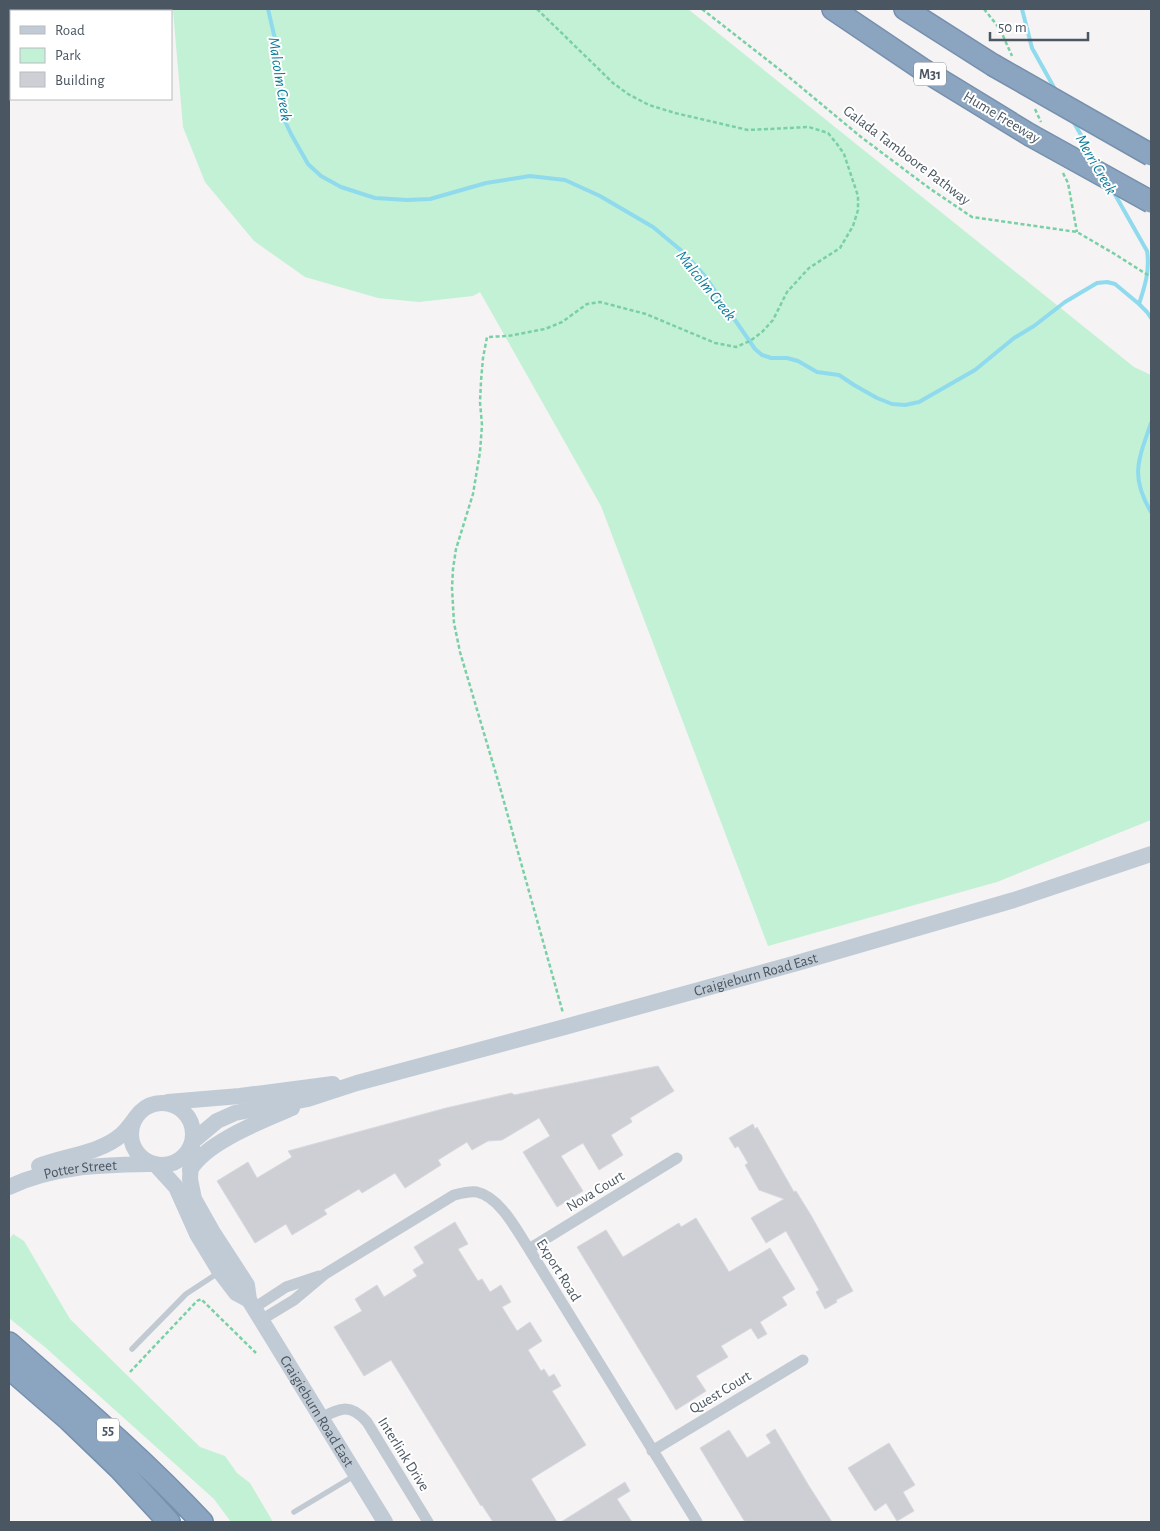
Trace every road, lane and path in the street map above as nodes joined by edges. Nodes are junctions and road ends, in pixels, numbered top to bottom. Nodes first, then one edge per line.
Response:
1 (537, 9) edge
2 (702, 9) edge
3 (833, 9) edge
4 (905, 9) edge
5 (984, 9) edge
6 (1003, 61) junction
7 (1032, 102) dead end
8 (1037, 132) junction
9 (1151, 155) edge
10 (1060, 165) dead end
11 (1151, 202) edge
12 (1077, 232) junction
13 (1151, 277) edge
14 (1151, 854) edge
15 (567, 1026) junction
16 (357, 1082) junction
17 (321, 1096) junction
18 (161, 1102) junction
19 (135, 1118) junction
20 (192, 1143) junction
21 (678, 1158) dead end
22 (155, 1164) junction
23 (190, 1170) junction
24 (9, 1182) edge
25 (9, 1187) edge
26 (529, 1249) junction
27 (220, 1272) junction
28 (255, 1309) junction
29 (9, 1343) edge
30 (132, 1349) dead end
31 (256, 1353) dead end
32 (803, 1360) dead end
33 (9, 1368) edge
34 (130, 1372) dead end
35 (321, 1418) junction
36 (652, 1451) junction
37 (356, 1475) junction
38 (294, 1512) dead end
39 (169, 1522) edge
40 (202, 1522) edge
41 (385, 1522) edge
42 (428, 1522) edge
43 (697, 1522) edge

1 - 15 path
2 - 12 path, Galada Tamboore Pathway
3 - 8 highway, Hume Freeway / M31
4 - 6 highway
5 - 6 path
6 - 9 highway, bridge
7 - 8 path
8 - 11 highway, Hume Freeway / M31, bridge
10 - 12 path
12 - 13 path, Galada Tamboore Pathway
14 - 15 main road, Craigieburn Road East
15 - 16 main road, Craigieburn Road East
16 - 17 main road, Craigieburn Road East
16 - 18 main road, Craigieburn Road East
17 - 20 main road, Craigieburn Road East
17 - 23 main road
18 - 19 main road
18 - 20 main road
19 - 22 main road
19 - 24 main road, Potter Street
20 - 22 main road
20 - 23 main road, Craigieburn Road East
21 - 26 street, Nova Court
22 - 25 main road, Potter Street
22 - 27 main road, Craigieburn Road East
23 - 28 main road, Craigieburn Road East
26 - 28 street, Export Road
26 - 36 street, Export Road
27 - 28 main road, Craigieburn Road East
27 - 30 lane
28 - 35 main road, Craigieburn Road East
29 - 40 highway, 55
31 - 34 path
32 - 36 street, Quest Court
33 - 39 highway, 55
35 - 37 main road, Craigieburn Road East
35 - 42 street, Interlink Drive
36 - 43 street, Export Road
37 - 38 lane
37 - 41 main road, Craigieburn Road East

